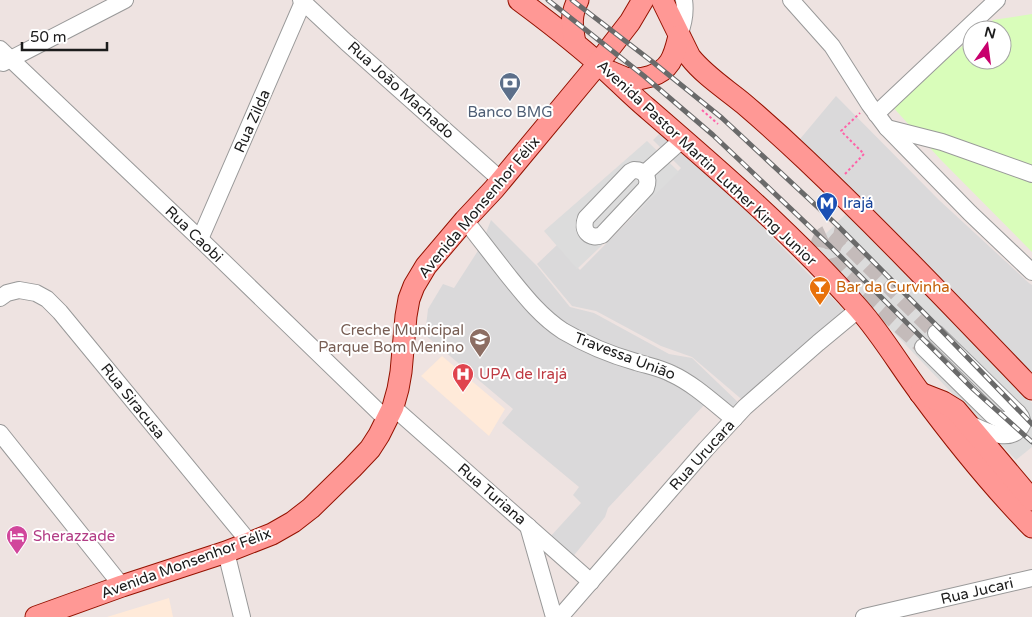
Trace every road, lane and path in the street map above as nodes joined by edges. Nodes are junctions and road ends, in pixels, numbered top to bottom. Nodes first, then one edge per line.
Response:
1 (125, 0) edge
2 (518, 0) edge
3 (578, 0) edge
4 (643, 0) edge
5 (662, 0) edge
6 (684, 0) edge
7 (791, 0) edge
8 (997, 0) edge
9 (302, 1) edge
10 (679, 36) junction
11 (575, 43) junction
12 (3, 58) edge
13 (602, 66) junction
14 (873, 109) junction
15 (702, 110) dead end
16 (718, 124) dead end
17 (887, 128) junction
18 (682, 139) junction
19 (645, 174) dead end
20 (1032, 174) edge
21 (501, 180) junction
22 (836, 189) junction
23 (465, 220) junction
24 (200, 239) junction
25 (1032, 272) edge
26 (0, 298) edge
27 (858, 309) junction
28 (936, 333) tunnel mouth
29 (923, 347) tunnel mouth
30 (1032, 389) edge
31 (920, 393) junction
32 (1018, 413) junction
33 (390, 414) junction
34 (734, 419) junction
35 (968, 423) junction
36 (0, 433) edge
37 (1028, 491) edge
38 (528, 526) junction
39 (1032, 527) edge
40 (250, 543) junction
41 (226, 552) junction
42 (1032, 578) edge
43 (591, 582) junction
44 (122, 586) junction
45 (38, 617) edge
46 (242, 617) edge
47 (554, 617) edge
48 (560, 617) edge
49 (864, 617) edge

1 - 12 street
2 - 11 main road, Avenida Pastor Martin Luther King Junior
3 - 11 main road
4 - 13 main road, Avenida Monsenhor Félix
5 - 10 main road
6 - 10 street
7 - 14 street
8 - 14 street
9 - 21 street, Rua João Machado
9 - 24 street, Rua Zilda
10 - 13 main road
10 - 22 main road
11 - 13 main road, Avenida Pastor Martin Luther King Junior
12 - 24 street, Rua Caobi
13 - 18 main road, Avenida Pastor Martin Luther King Junior
13 - 21 main road, Avenida Monsenhor Félix
14 - 17 street
14 - 22 path
15 - 16 path
17 - 20 street
17 - 25 street
18 - 19 street
18 - 27 main road, Avenida Pastor Martin Luther King Junior
21 - 23 main road, Avenida Monsenhor Félix
22 - 30 main road
23 - 33 main road, Avenida Monsenhor Félix
23 - 34 street, Travessa União
24 - 33 street, Rua Caobi
26 - 40 street, Rua Siracusa
27 - 31 main road, Avenida Pastor Martin Luther King Junior
27 - 34 street, Rua Urucara
28 - 32 street
29 - 32 street
31 - 35 main road
31 - 39 main road, Avenida Pastor Martin Luther King Junior
32 - 35 street
33 - 38 street, Rua Turiana
33 - 40 main road, Avenida Monsenhor Félix
34 - 43 street, Rua Urucara
35 - 37 main road
36 - 44 street
38 - 43 street, Rua Turiana
38 - 47 street
40 - 41 main road, Avenida Monsenhor Félix
41 - 44 main road, Avenida Monsenhor Félix
41 - 46 street
42 - 49 street, Rua Jucari
43 - 48 street, Rua Urucara
44 - 45 main road, Avenida Monsenhor Félix

